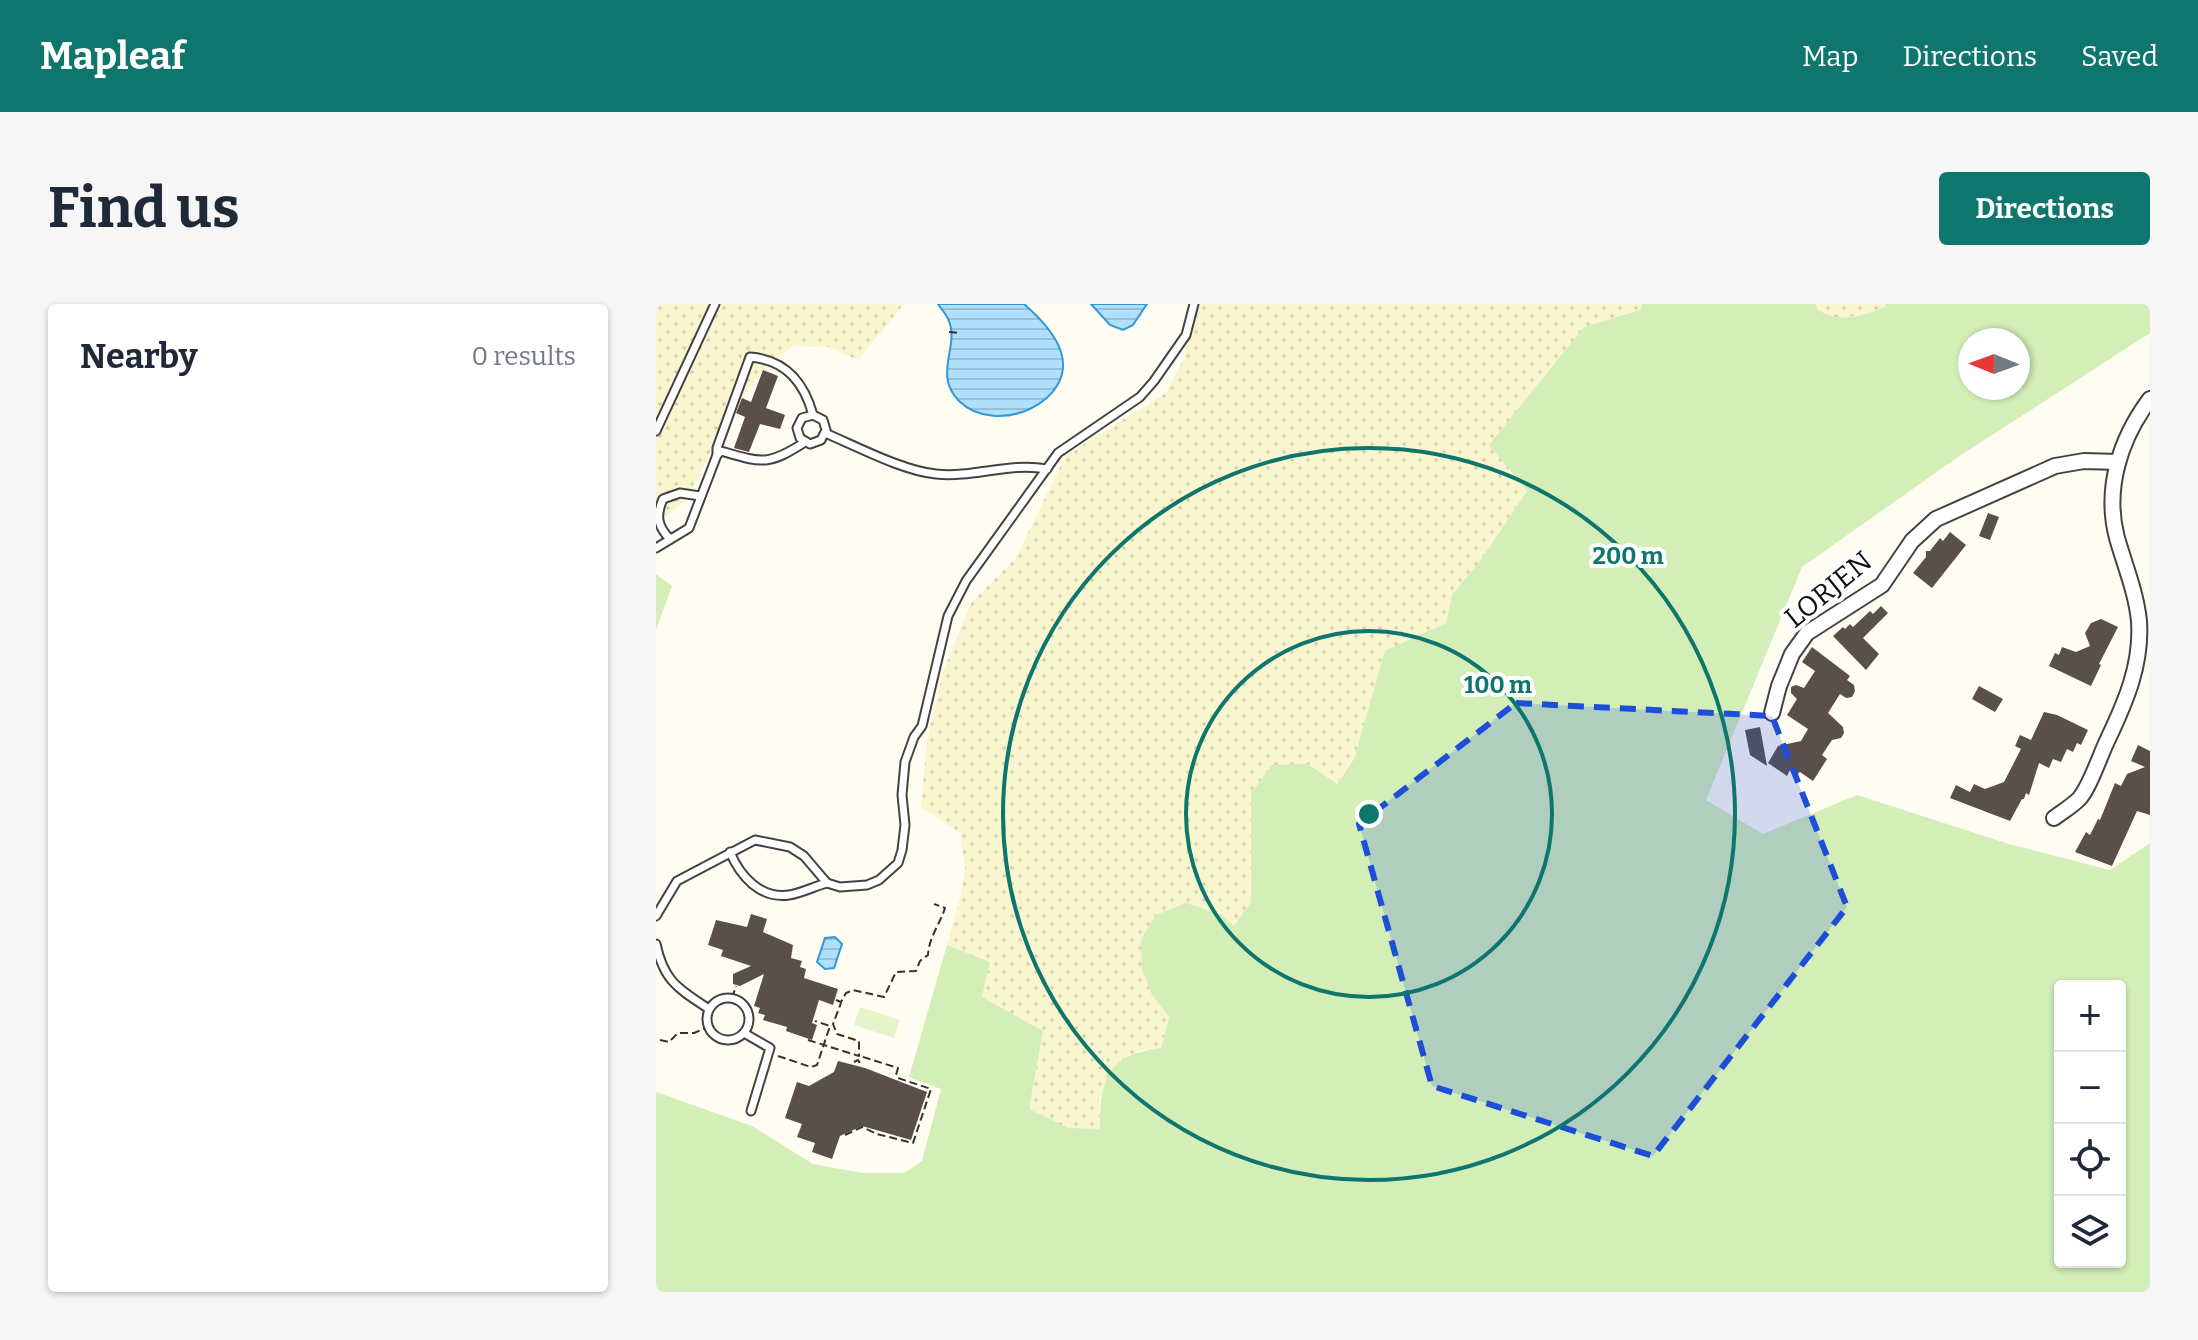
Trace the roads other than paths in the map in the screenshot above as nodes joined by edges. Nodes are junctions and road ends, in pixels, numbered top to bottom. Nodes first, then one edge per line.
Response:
1 (715, 304) edge
2 (1194, 304) edge
3 (2150, 399) edge
4 (813, 415) junction
5 (656, 431) edge
6 (825, 433) junction
7 (805, 442) junction
8 (717, 455) junction
9 (2118, 462) junction
10 (1047, 469) junction
11 (700, 496) junction
12 (670, 539) junction
13 (656, 548) edge
14 (1772, 713) dead end
15 (2054, 818) dead end
16 (730, 852) junction
17 (827, 883) junction
18 (656, 916) edge
19 (656, 944) edge
20 (709, 1009) junction
21 (744, 1033) junction
22 (751, 1111) dead end

1 - 5 lane
2 - 10 lane
3 - 9 street
4 - 6 lane
4 - 7 lane
4 - 8 lane
6 - 7 lane
6 - 10 lane
7 - 8 lane
8 - 11 lane
9 - 14 street, LORJEN
9 - 15 street
10 - 17 lane
11 - 12 lane
11 - 12 lane
12 - 13 lane
16 - 17 lane
16 - 17 lane
16 - 18 lane
19 - 20 lane
20 - 21 lane
20 - 21 lane
21 - 22 lane

